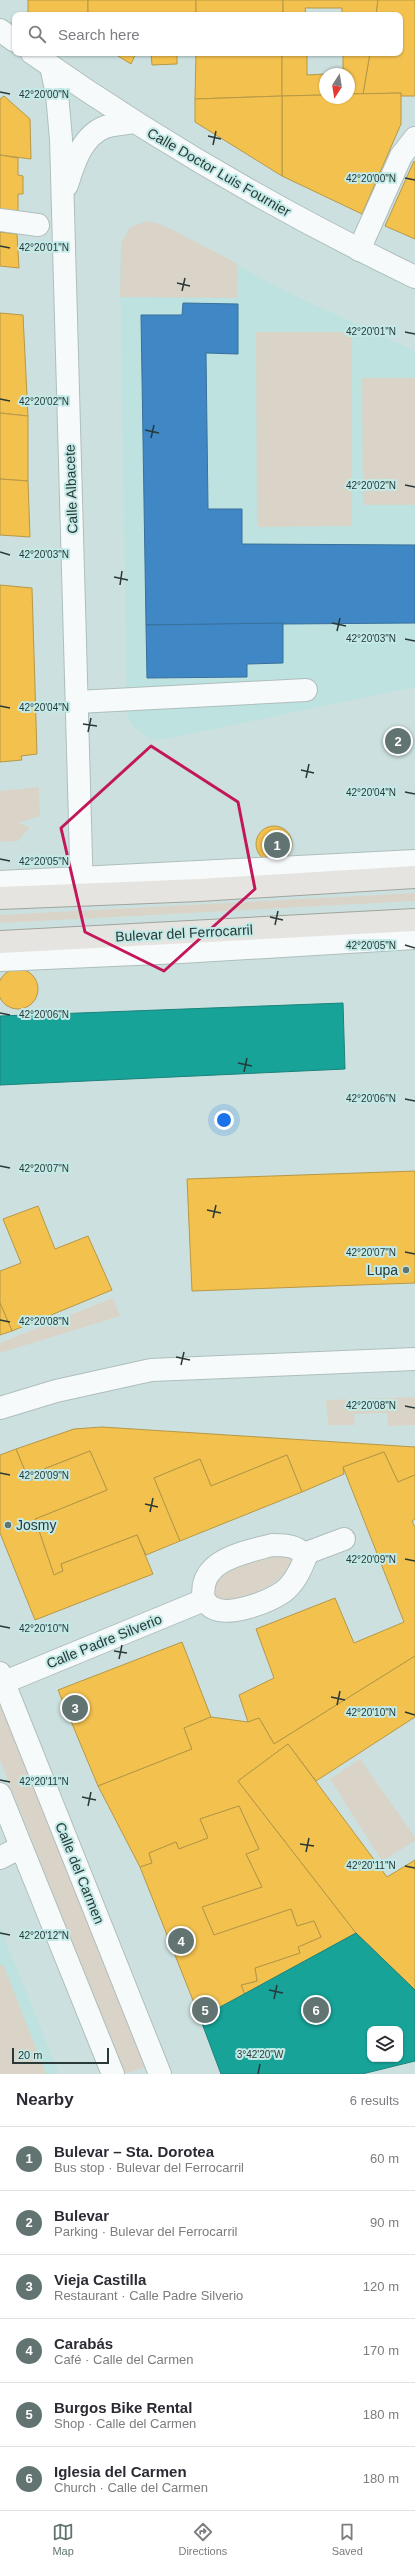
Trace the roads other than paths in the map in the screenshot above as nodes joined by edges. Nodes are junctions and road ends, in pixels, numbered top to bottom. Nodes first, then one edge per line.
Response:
1 (0, 30) edge
2 (12, 39) edge
3 (36, 56) edge
4 (51, 66) junction
5 (133, 122) junction
6 (415, 138) edge
7 (62, 203) junction
8 (0, 220) edge
9 (38, 225) dead end
10 (359, 250) junction
11 (415, 277) edge
12 (306, 690) dead end
13 (77, 702) junction
14 (415, 861) edge
15 (415, 877) edge
16 (0, 882) edge
17 (82, 886) junction
18 (0, 898) edge
19 (415, 920) edge
20 (415, 938) edge
21 (0, 942) edge
22 (0, 960) edge
23 (415, 1359) edge
24 (0, 1408) edge
25 (344, 1539) dead end
26 (304, 1554) junction
27 (204, 1600) junction
28 (1, 1680) edge
29 (0, 1794) edge
30 (21, 1847) junction
31 (0, 1858) edge
32 (113, 2074) edge
33 (160, 2074) edge

1 - 2 street
3 - 4 street, Calle Doctor Luis Fournier
4 - 5 street, Calle Doctor Luis Fournier
4 - 7 street, Calle Albacete
5 - 7 street, Calle Albacete
5 - 10 street, Calle Doctor Luis Fournier
6 - 10 street
7 - 13 street, Calle Albacete
8 - 9 street
10 - 11 street, Calle Doctor Luis Fournier
12 - 13 street
13 - 17 street, Calle Albacete
14 - 17 street
15 - 17 main road
16 - 17 street
17 - 18 main road
19 - 21 main road, Bulevar del Ferrocarril
20 - 22 street, Bulevar del Ferrocarril
23 - 24 street
25 - 26 street
26 - 27 street
26 - 27 street
27 - 28 street, Calle Padre Silverio
28 - 33 street, Calle del Carmen
29 - 30 street
30 - 31 street
30 - 32 street

